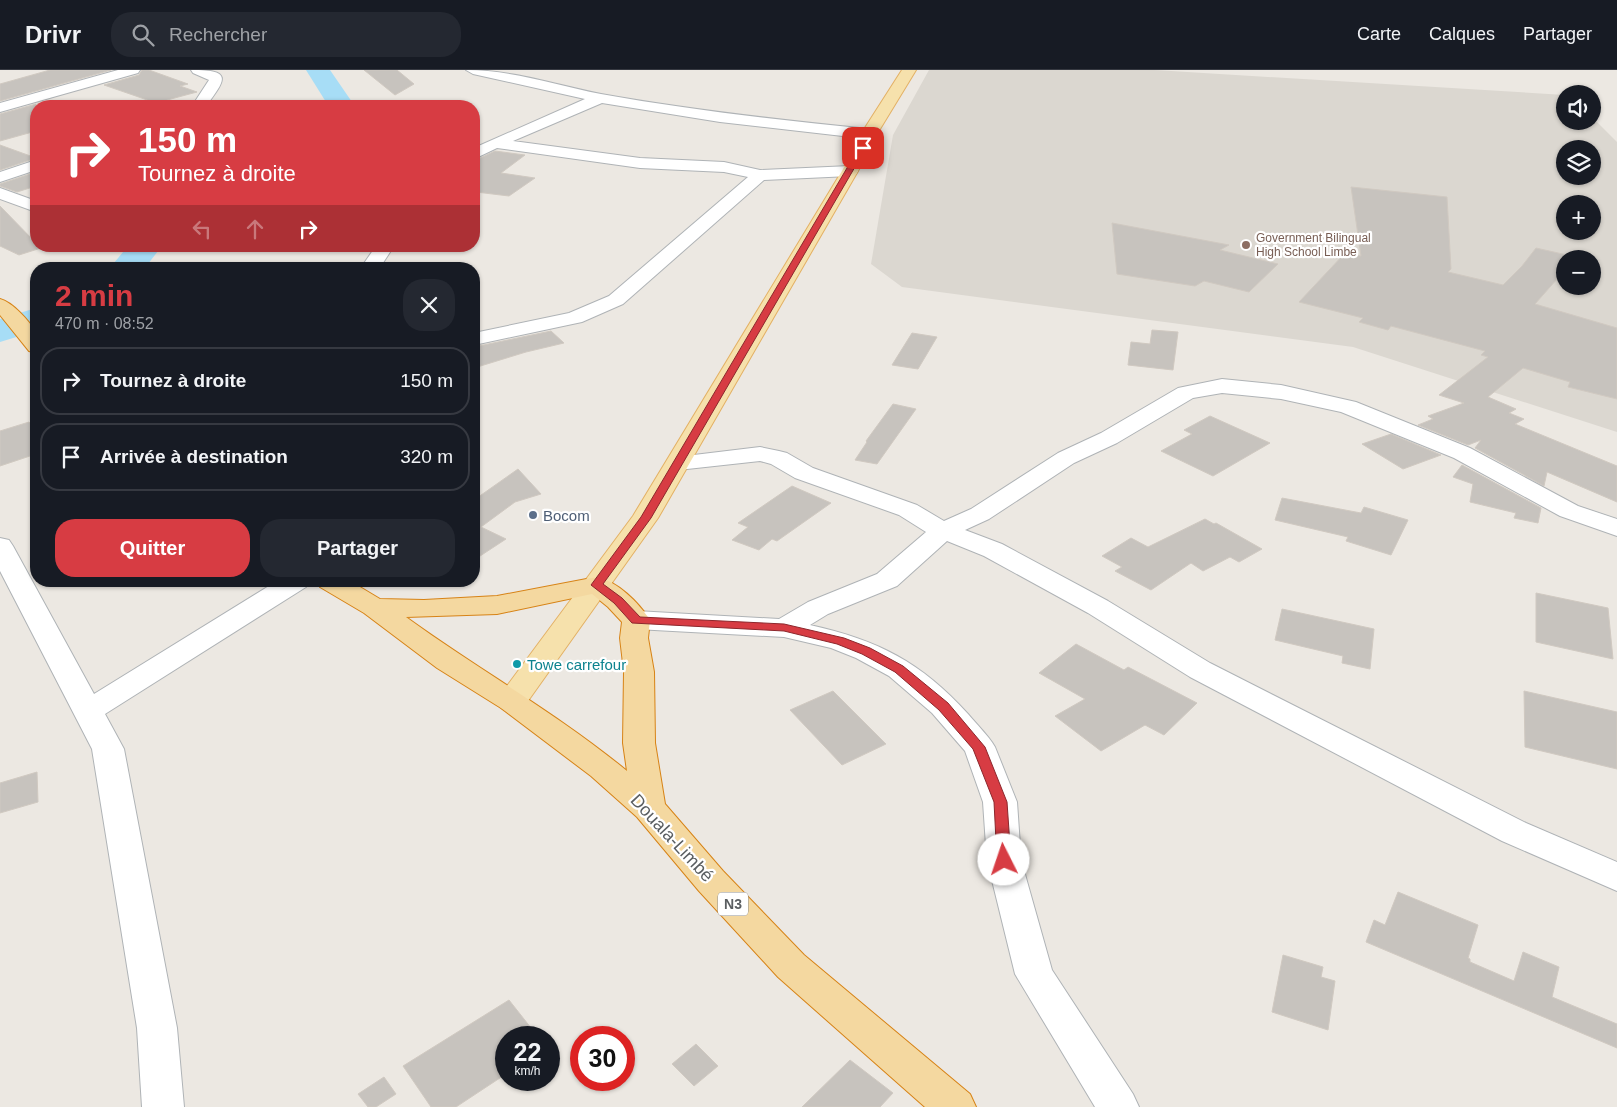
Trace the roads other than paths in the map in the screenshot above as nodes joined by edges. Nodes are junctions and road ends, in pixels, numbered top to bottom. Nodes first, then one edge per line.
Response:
1 (133, 70) edge
2 (198, 70) edge
3 (473, 70) edge
4 (909, 70) edge
5 (600, 98) junction
6 (203, 100) edge
7 (0, 108) edge
8 (869, 134) junction
9 (480, 142) edge
10 (495, 143) junction
11 (480, 151) edge
12 (30, 167) edge
13 (850, 171) junction
14 (760, 176) junction
15 (0, 177) edge
16 (0, 193) edge
17 (30, 205) edge
18 (4, 308) edge
19 (480, 338) edge
20 (30, 341) edge
21 (678, 463) junction
22 (1617, 528) edge
23 (943, 531) junction
24 (0, 546) edge
25 (596, 585) junction
26 (286, 587) edge
27 (340, 587) edge
28 (374, 607) junction
29 (636, 620) junction
30 (784, 628) junction
31 (512, 701) junction
32 (88, 711) junction
33 (648, 808) junction
34 (1617, 877) edge
35 (163, 1107) edge
36 (955, 1107) edge
37 (1118, 1107) edge

1 - 7 street
2 - 6 street
3 - 5 street
4 - 8 main road
5 - 8 street
5 - 10 street
8 - 13 main road
9 - 10 street
10 - 11 street
10 - 14 street
12 - 15 street
13 - 14 street
13 - 21 main road
14 - 19 street
16 - 17 street
18 - 20 highway
21 - 23 street
21 - 25 main road
22 - 23 street
23 - 30 street
23 - 34 street
24 - 32 street
25 - 28 highway
25 - 29 highway
25 - 31 main road
26 - 32 street
27 - 28 highway, Douala-Limbé
28 - 31 highway, Douala-Limbé
29 - 30 street
29 - 33 highway
30 - 37 street
31 - 33 highway, Douala-Limbé / N3
32 - 35 street
33 - 36 highway, Douala-Limbé / N3

